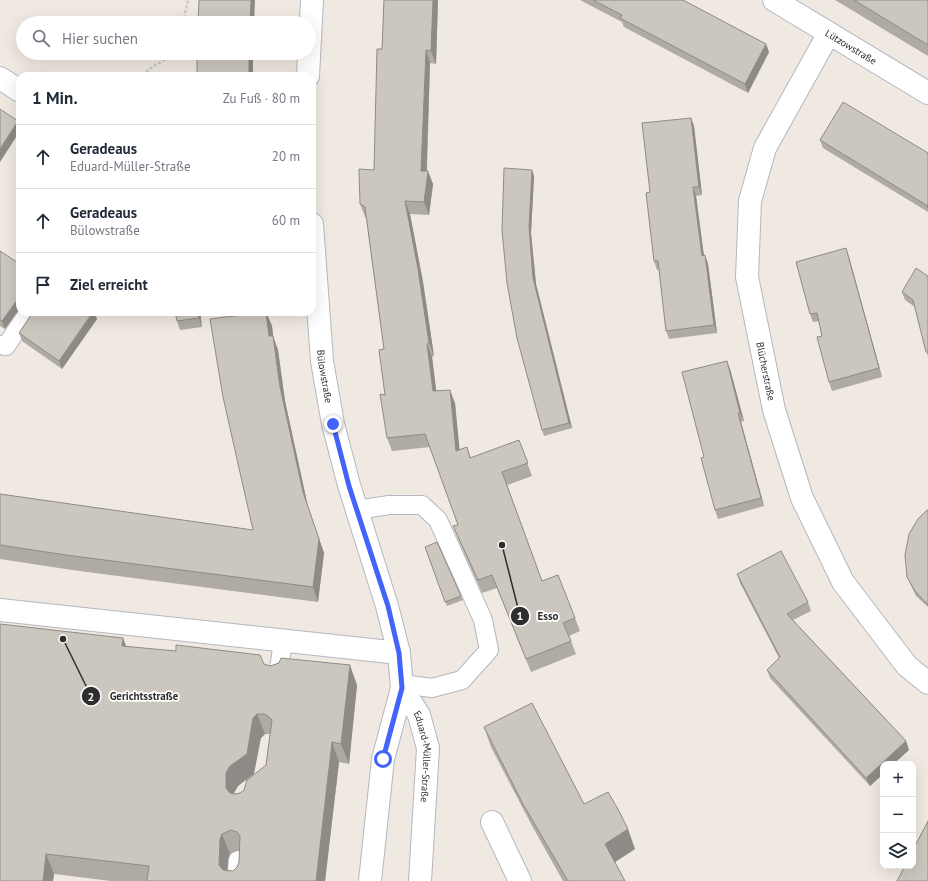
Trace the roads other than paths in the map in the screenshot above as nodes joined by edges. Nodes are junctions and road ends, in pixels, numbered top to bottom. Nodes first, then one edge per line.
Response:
1 (312, 0) edge
2 (774, 0) edge
3 (797, 7) edge
4 (311, 16) edge
5 (829, 33) junction
6 (309, 60) edge
7 (308, 72) edge
8 (0, 78) edge
9 (16, 88) edge
10 (928, 93) edge
11 (316, 279) edge
12 (27, 316) edge
13 (0, 345) edge
14 (357, 510) junction
15 (0, 610) edge
16 (284, 641) junction
17 (399, 653) junction
18 (278, 676) edge
19 (928, 683) edge
20 (402, 686) junction
21 (492, 822) dead end
22 (238, 860) edge
23 (236, 881) edge
24 (370, 881) edge
25 (420, 881) edge
26 (520, 881) edge

1 - 4 street
2 - 3 street, Lützowstraße
3 - 5 street, Lützowstraße
5 - 10 street, Lützowstraße
5 - 19 street, Blücherstraße
6 - 7 street
8 - 9 street
11 - 14 street, Bülowstraße
12 - 13 lane
14 - 17 street, Bülowstraße
14 - 20 lane
15 - 16 street
16 - 17 street
16 - 18 lane
17 - 20 street, Bülowstraße
20 - 24 street, Eduard-Müller-Straße
20 - 25 street, Eduard-Müller-Straße
21 - 26 street
22 - 23 lane

